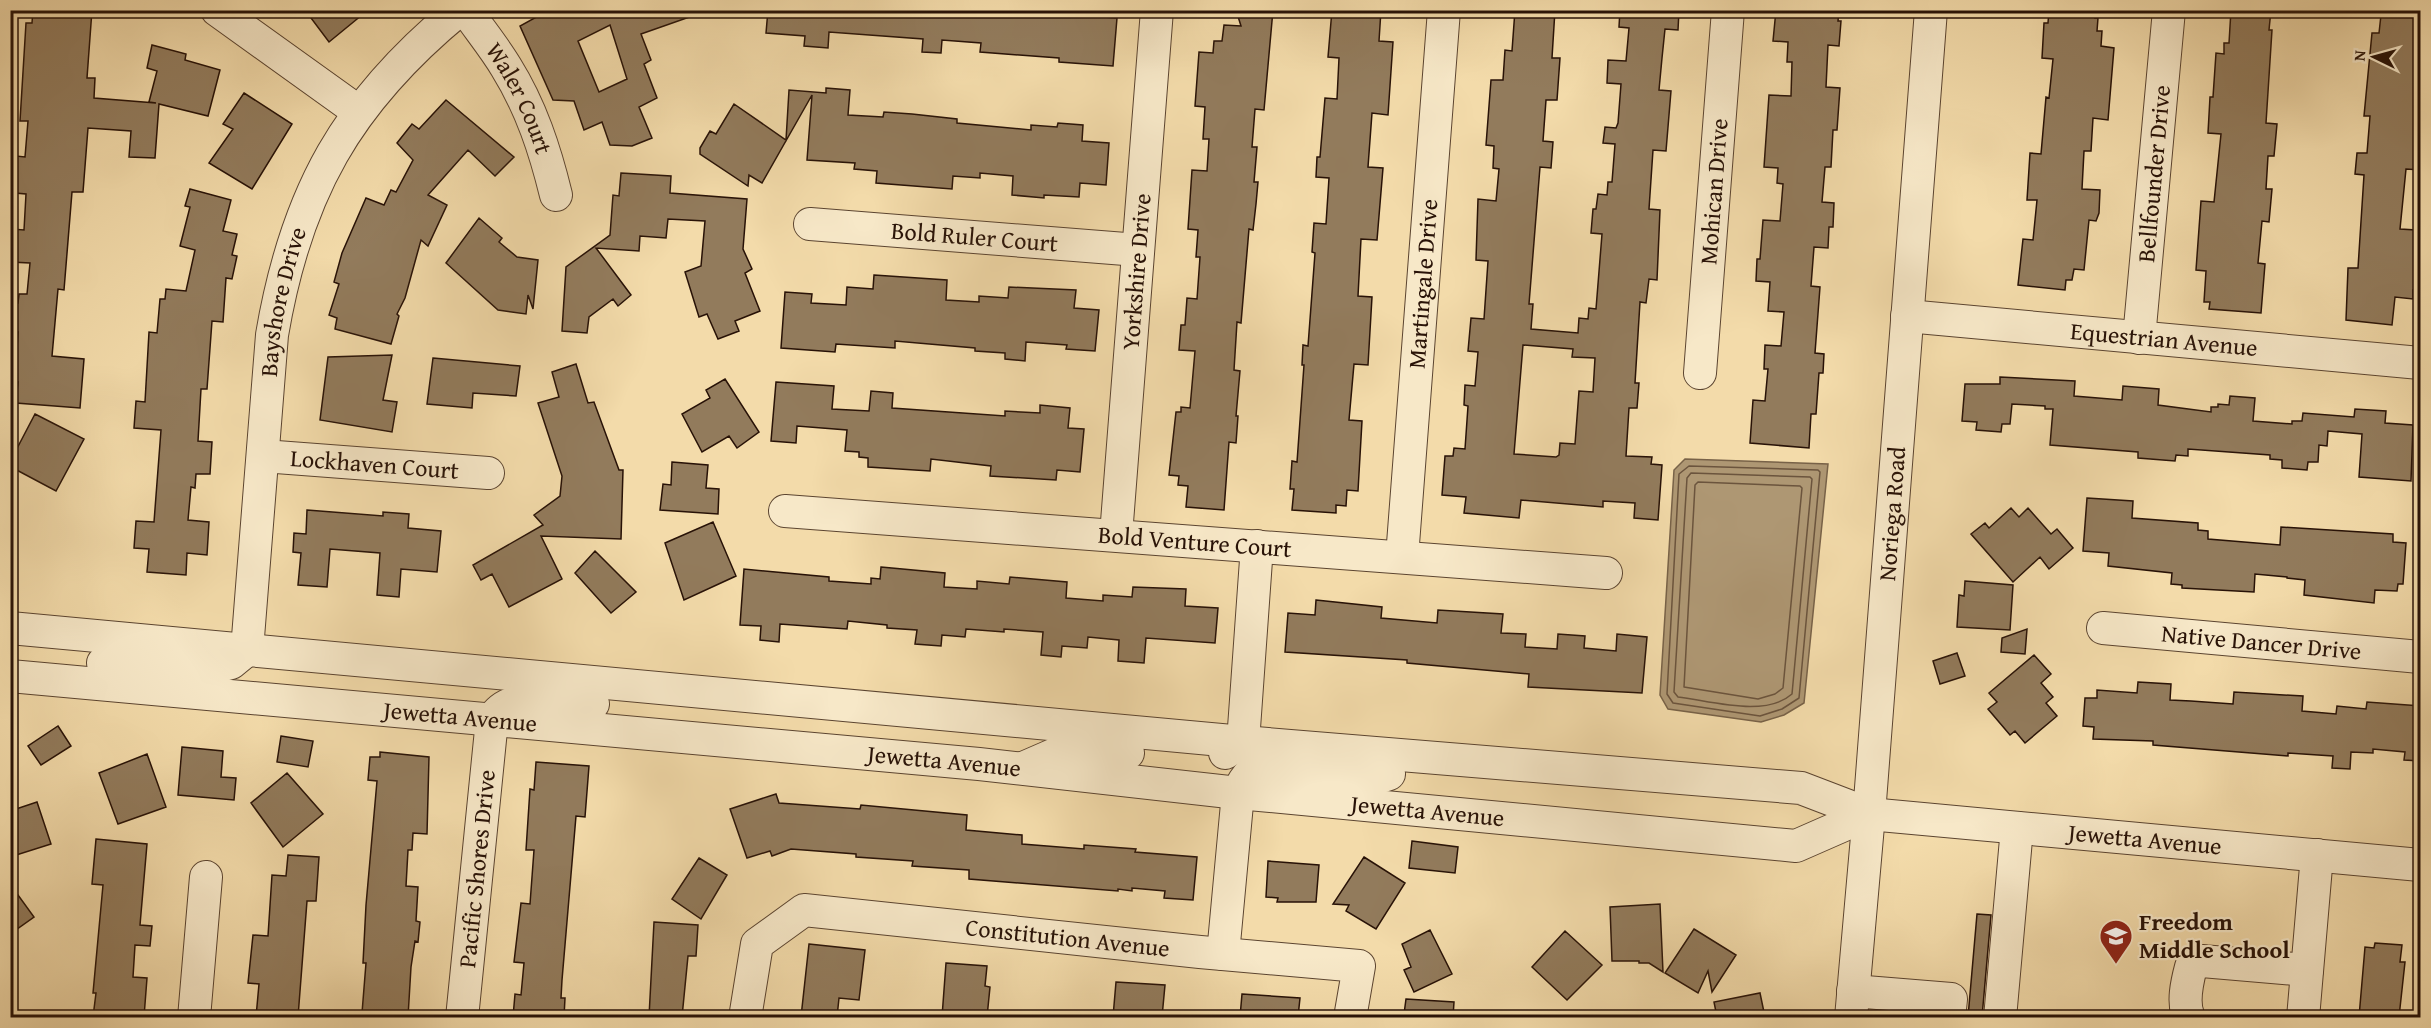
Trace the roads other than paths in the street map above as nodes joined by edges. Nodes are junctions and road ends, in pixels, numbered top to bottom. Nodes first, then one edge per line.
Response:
1 (217, 10) edge
2 (459, 10) edge
3 (466, 10) edge
4 (1157, 10) edge
5 (1444, 10) edge
6 (1728, 10) edge
7 (1931, 10) edge
8 (2169, 10) edge
9 (359, 112) junction
10 (556, 195) dead end
11 (810, 224) dead end
12 (1138, 250) junction
13 (1907, 316) junction
14 (2139, 338) junction
15 (2421, 363) edge
16 (1700, 373) dead end
17 (263, 456) junction
18 (488, 473) dead end
19 (785, 511) dead end
20 (1116, 535) junction
21 (1257, 546) junction
22 (1402, 557) junction
23 (1606, 573) dead end
24 (10, 628) edge
25 (2103, 628) dead end
26 (247, 650) junction
27 (2421, 657) edge
28 (17, 677) edge
29 (665, 689) junction
30 (492, 720) junction
31 (1243, 742) junction
32 (1439, 759) junction
33 (1021, 769) junction
34 (1238, 793) junction
35 (1869, 814) junction
36 (2017, 828) junction
37 (2317, 855) junction
38 (2421, 865) edge
39 (206, 877) dead end
40 (1223, 954) junction
41 (2307, 970) junction
42 (1852, 1004) edge
43 (194, 1017) edge
44 (462, 1017) edge
45 (745, 1017) edge
46 (1350, 1017) edge
47 (1949, 1017) edge
48 (2000, 1017) edge
49 (2189, 1017) edge
50 (2303, 1017) edge

1 - 9 street
2 - 9 street, Bayshore Drive
3 - 10 street, Waler Court
4 - 12 street, Yorkshire Drive
5 - 22 street, Martingale Drive
6 - 16 street, Mohican Drive
7 - 13 street, Noriega Road
8 - 14 street, Bellfounder Drive
9 - 17 street, Bayshore Drive
11 - 12 street, Bold Ruler Court
12 - 20 street, Yorkshire Drive
13 - 14 street, Equestrian Avenue
13 - 35 street, Noriega Road
14 - 15 street, Equestrian Avenue
17 - 18 street, Lockhaven Court
17 - 26 street, Bayshore Drive
19 - 20 street, Bold Venture Court
20 - 21 street, Bold Venture Court
21 - 22 street, Bold Venture Court
21 - 31 street
22 - 23 street, Bold Venture Court
24 - 26 street, Jewetta Avenue
25 - 27 street, Native Dancer Drive
26 - 28 street
26 - 29 street, Jewetta Avenue
28 - 30 street, Jewetta Avenue
29 - 30 street
29 - 31 street, Jewetta Avenue
30 - 33 street, Jewetta Avenue
30 - 44 street, Pacific Shores Drive
31 - 32 street, Jewetta Avenue
31 - 33 street
32 - 34 street
32 - 35 street, Jewetta Avenue
33 - 34 street, Jewetta Avenue
34 - 35 street, Jewetta Avenue
34 - 40 street
35 - 36 street, Jewetta Avenue
35 - 42 street, Noriega Road
36 - 37 street, Jewetta Avenue
36 - 48 street
37 - 38 street, Jewetta Avenue
37 - 41 street
39 - 43 street
40 - 45 street, Constitution Avenue
40 - 46 street, Constitution Avenue
41 - 49 street
41 - 50 street
42 - 47 street

